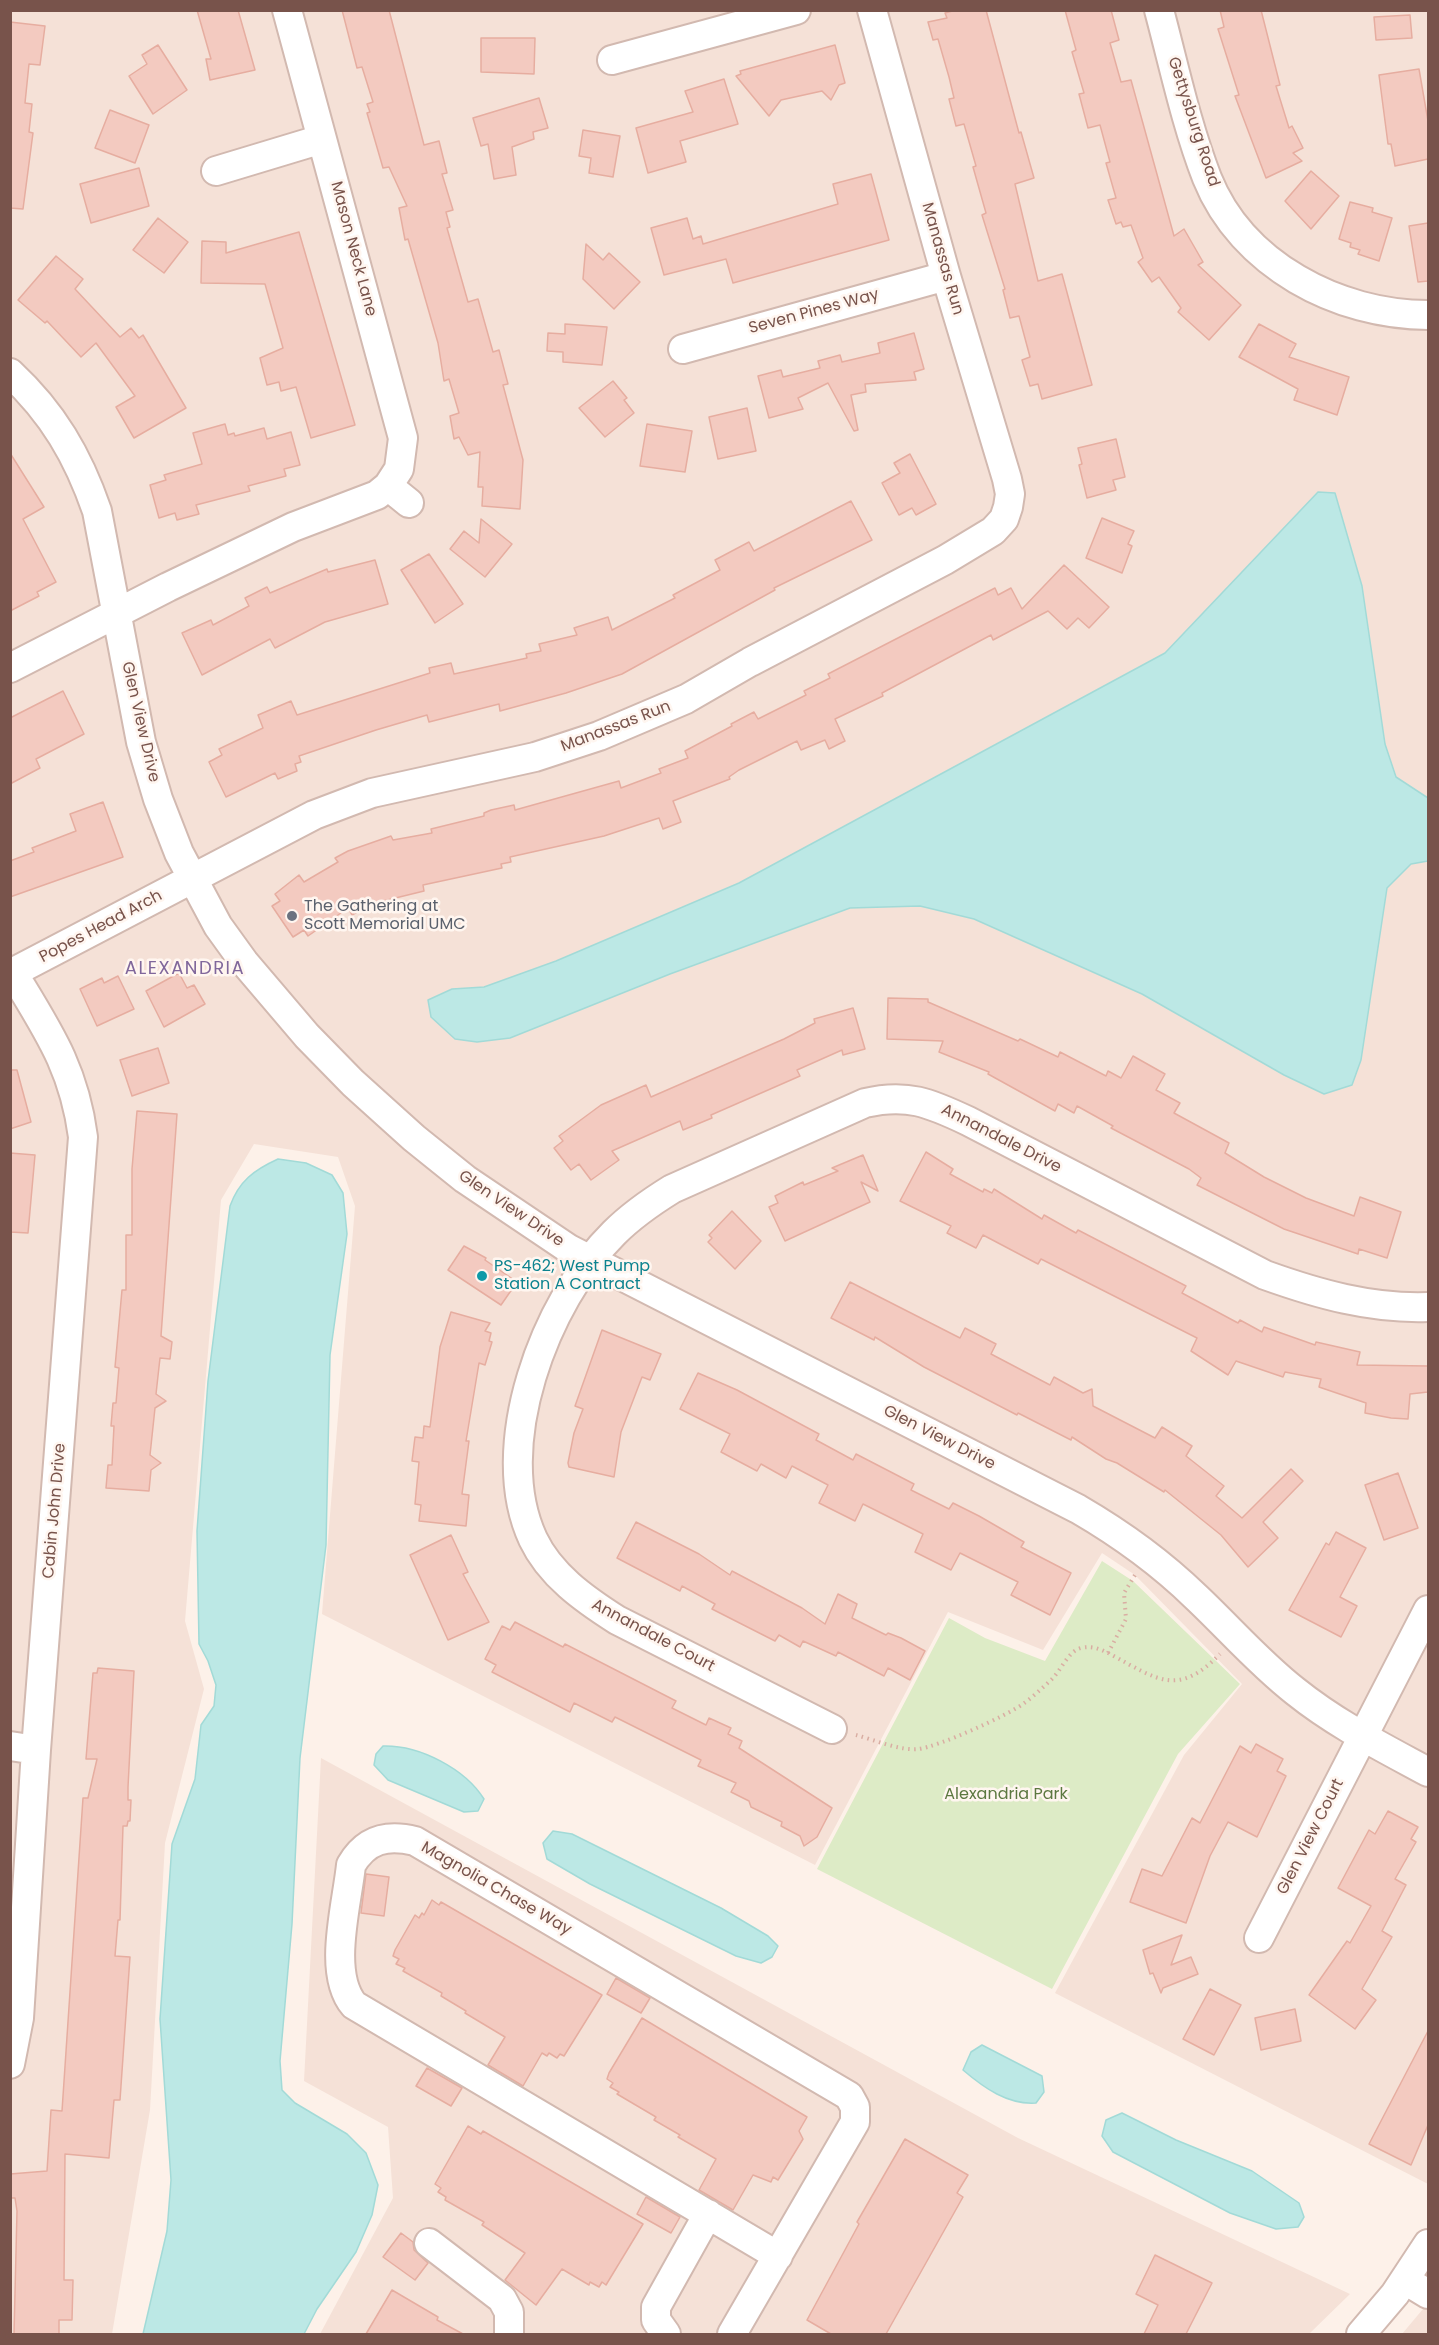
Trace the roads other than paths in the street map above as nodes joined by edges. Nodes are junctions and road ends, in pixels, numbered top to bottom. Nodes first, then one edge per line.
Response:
1 (287, 10) edge
2 (796, 10) edge
3 (872, 10) edge
4 (1159, 10) edge
5 (612, 60) dead end
6 (322, 138) junction
7 (216, 171) dead end
8 (946, 276) junction
9 (1428, 315) edge
10 (683, 349) dead end
11 (10, 372) edge
12 (117, 614) junction
13 (10, 668) edge
14 (191, 879) junction
15 (12, 973) edge
16 (590, 1260) junction
17 (1428, 1307) edge
18 (1428, 1610) edge
19 (832, 1729) road end
20 (1362, 1737) junction
21 (23, 1748) edge
22 (1428, 1772) edge
23 (1259, 1938) dead end
24 (10, 2064) edge
25 (708, 2214) junction
26 (429, 2243) dead end
27 (1428, 2244) edge
28 (778, 2256) junction
29 (1417, 2287) edge
30 (509, 2334) edge
31 (666, 2334) edge
32 (732, 2334) edge
33 (1361, 2334) edge

1 - 6 street, Mason Neck Lane
2 - 5 street
3 - 8 street, Manassas Run
4 - 9 street, Gettysburg Road
6 - 7 street
6 - 12 street, Mason Neck Lane
8 - 10 street, Seven Pines Way
8 - 14 street, Manassas Run
11 - 12 street, Glen View Drive
12 - 13 street, Mason Neck Lane
12 - 14 street, Glen View Drive
14 - 15 street, Popes Head Arch
14 - 16 street, Glen View Drive
15 - 21 street, Cabin John Drive
16 - 17 street, Annandale Drive
16 - 19 street, Annandale Court
16 - 20 street, Glen View Drive
18 - 20 street, Glen View Court
20 - 22 street, Glen View Drive
20 - 23 street, Glen View Court
21 - 24 street, Cabin John Drive
25 - 28 street, Magnolia Chase Way
25 - 28 street, Magnolia Chase Way
25 - 31 street
26 - 30 street
27 - 29 street
28 - 32 street, Magnolia Chase Way
29 - 33 street

